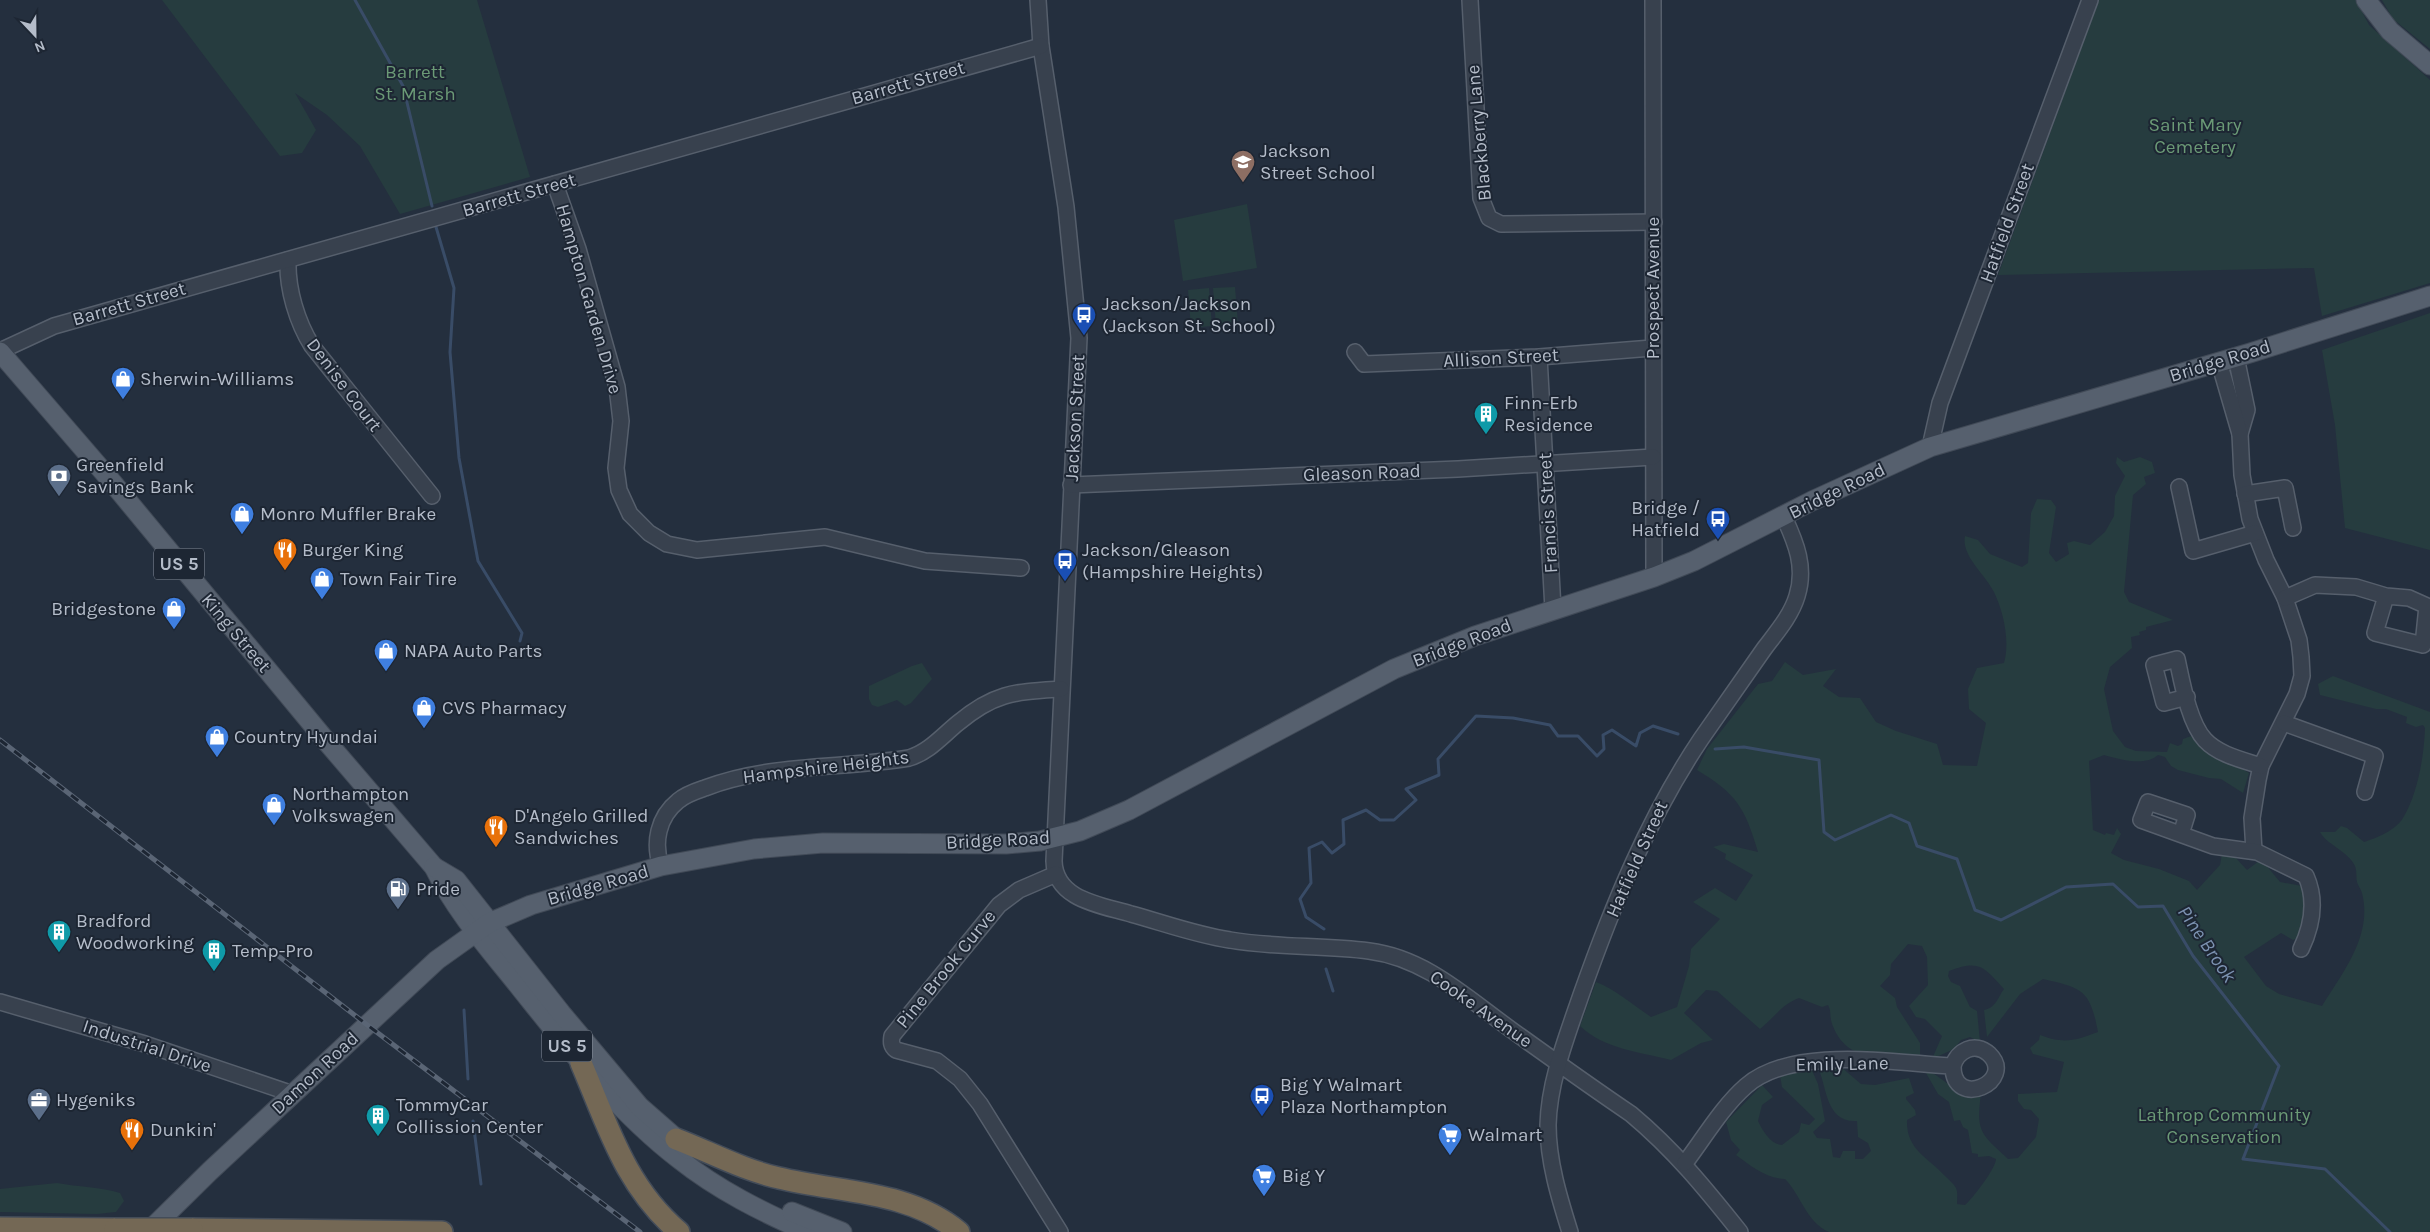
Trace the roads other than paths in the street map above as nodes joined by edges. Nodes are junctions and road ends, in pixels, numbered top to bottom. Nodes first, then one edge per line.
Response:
1 (1038, 0) edge
2 (1470, 0) edge
3 (1653, 0) edge
4 (2090, 0) edge
5 (2366, 0) edge
6 (1041, 46) junction
7 (2430, 65) edge
8 (555, 184) junction
9 (1654, 222) junction
10 (288, 260) junction
11 (2430, 296) edge
12 (1652, 348) junction
13 (0, 352) edge
14 (1355, 352) dead end
15 (1539, 357) junction
16 (2228, 360) junction
17 (1930, 447) junction
18 (1653, 457) junction
19 (1545, 463) junction
20 (1071, 485) junction
21 (2179, 487) dead end
22 (2245, 494) junction
23 (432, 496) dead end
24 (1784, 517) junction
25 (2293, 528) dead end
26 (2255, 533) junction
27 (1021, 568) dead end
28 (1654, 577) junction
29 (2386, 596) dead end
30 (2285, 598) junction
31 (1553, 609) junction
32 (1061, 689) junction
33 (2187, 697) dead end
34 (2284, 723) junction
35 (2261, 766) junction
36 (2365, 792) dead end
37 (2181, 834) dead end
38 (1056, 838) junction
39 (2254, 851) junction
40 (661, 866) junction
41 (1056, 874) junction
42 (482, 927) junction
43 (2301, 949) dead end
44 (0, 1002) edge
45 (581, 1063) junction
46 (1558, 1064) junction
47 (1953, 1066) dead end
48 (293, 1094) junction
49 (676, 1139) junction
50 (1684, 1163) junction
51 (0, 1228) edge
52 (148, 1232) edge
53 (442, 1232) edge
54 (679, 1232) edge
55 (808, 1232) edge
56 (842, 1232) edge
57 (959, 1232) edge
58 (1060, 1232) edge
59 (1570, 1232) edge
60 (1740, 1232) edge

1 - 6 street, Jackson Street
2 - 9 street, Blackberry Lane
3 - 9 street, Prospect Avenue
4 - 17 street, Hatfield Street
5 - 7 main road
6 - 8 street, Barrett Street
6 - 20 street, Jackson Street
8 - 10 street, Barrett Street
8 - 27 street, Hampton Garden Drive
9 - 12 street, Prospect Avenue
10 - 13 street, Barrett Street
10 - 23 street, Denise Court
11 - 16 main road, Bridge Road
12 - 15 street, Allison Street
12 - 18 street, Prospect Avenue
13 - 42 main road, King Street / US 5
14 - 15 street, Allison Street
15 - 19 street, Francis Street
16 - 17 main road, Bridge Road
16 - 22 street
17 - 24 main road, Bridge Road
18 - 19 street, Gleason Road
18 - 28 street, Prospect Avenue
19 - 20 street, Gleason Road
19 - 31 street, Francis Street
20 - 32 street, Jackson Street
21 - 26 street
22 - 25 street
22 - 26 street
24 - 28 main road, Bridge Road
24 - 46 street, Hatfield Street
26 - 30 street
28 - 31 main road, Bridge Road
29 - 30 street
30 - 34 street
31 - 38 main road, Bridge Road
32 - 38 street, Jackson Street
32 - 40 street, Hampshire Heights
33 - 35 street
34 - 35 street
34 - 36 street
35 - 39 street
37 - 39 street
38 - 40 main road, Bridge Road
38 - 41 street
39 - 43 street
40 - 42 main road, Bridge Road
41 - 46 street, Cooke Avenue
41 - 58 street, Pine Brook Curve
42 - 45 main road, US 5
42 - 48 main road, Damon Road
42 - 49 main road, US 5
44 - 48 street, Industrial Drive
45 - 54 highway
45 - 55 main road, US 5
46 - 50 street, Cooke Avenue
46 - 59 street, Hatfield Street
47 - 50 street, Emily Lane
48 - 52 main road, Damon Road
49 - 56 main road, US 5
49 - 57 highway
50 - 60 street, Cooke Avenue
51 - 53 highway, bridge

